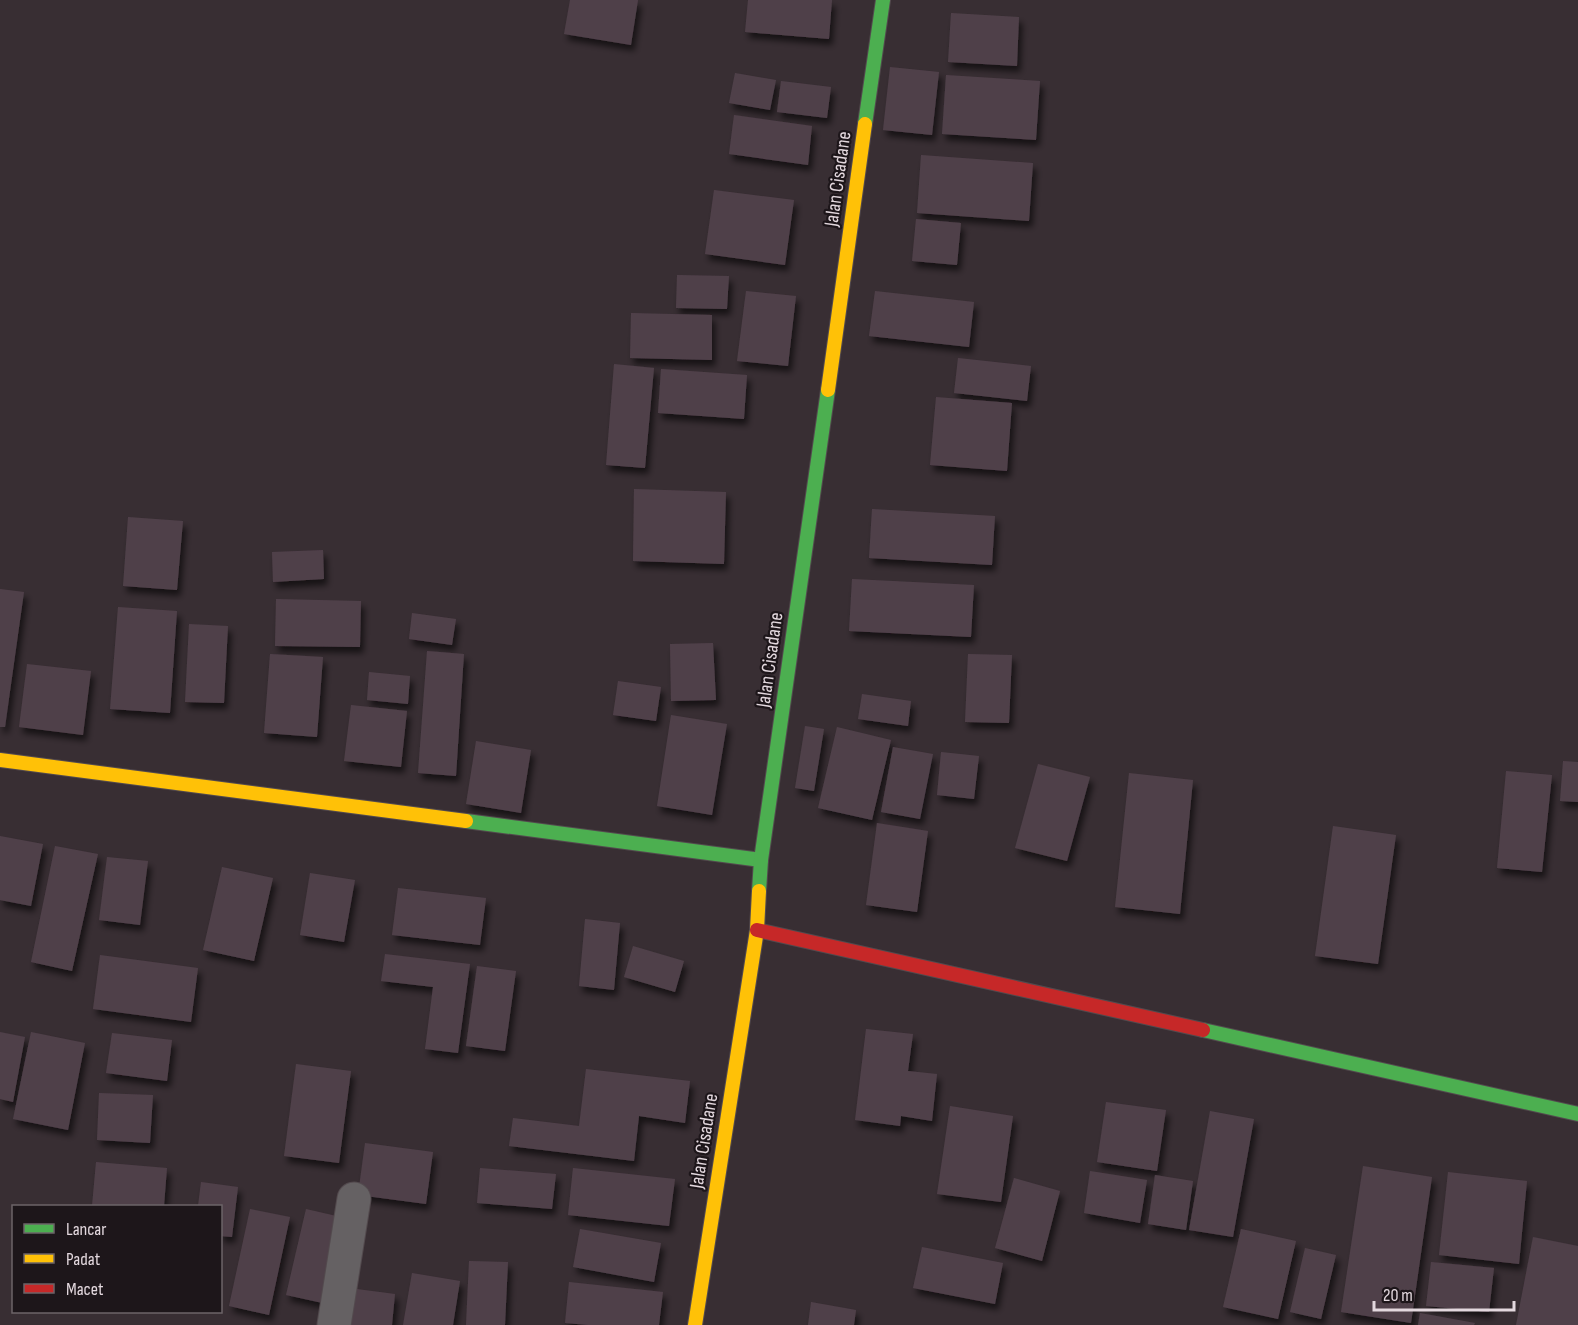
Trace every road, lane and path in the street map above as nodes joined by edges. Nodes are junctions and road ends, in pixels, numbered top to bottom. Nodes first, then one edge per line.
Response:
1 (882, 0) edge
2 (0, 760) edge
3 (761, 860) junction
4 (756, 930) junction
5 (1578, 1114) edge
6 (354, 1199) dead end
7 (334, 1325) edge
8 (695, 1325) edge

1 - 3 street, Jalan Cisadane
2 - 3 street
3 - 4 street, Jalan Cisadane
4 - 5 street
4 - 8 street, Jalan Cisadane
6 - 7 street

